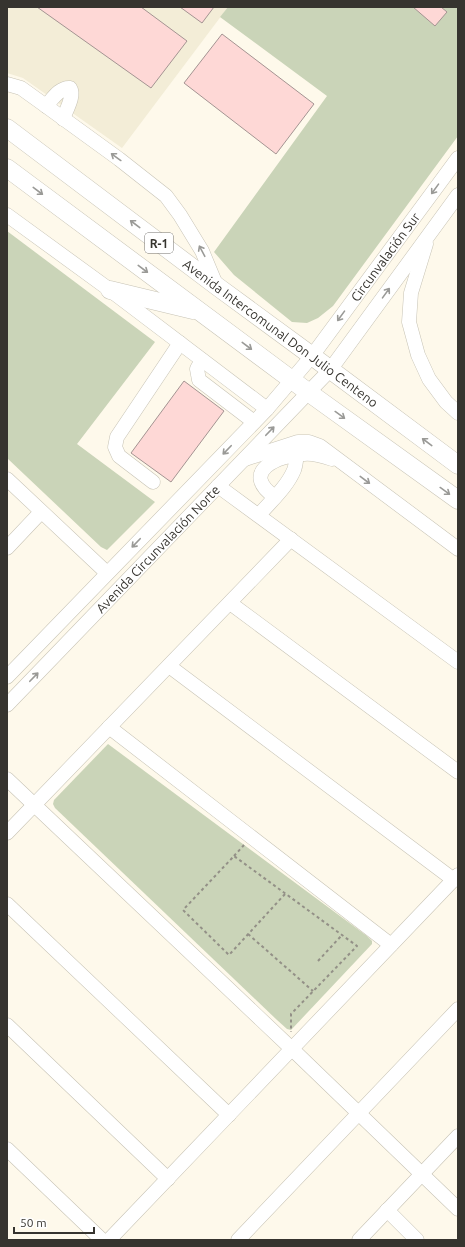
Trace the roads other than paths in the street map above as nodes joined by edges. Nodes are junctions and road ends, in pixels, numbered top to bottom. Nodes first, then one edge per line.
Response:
1 (7, 84) edge
2 (46, 106) junction
3 (7, 118) edge
4 (63, 119) junction
5 (7, 128) edge
6 (24, 140) junction
7 (458, 158) edge
8 (7, 168) edge
9 (458, 195) edge
10 (7, 215) edge
11 (430, 232) junction
12 (218, 287) junction
13 (110, 290) junction
14 (200, 311) junction
15 (180, 343) junction
16 (312, 356) junction
17 (202, 360) junction
18 (330, 370) junction
19 (291, 379) junction
20 (308, 392) junction
21 (266, 409) junction
22 (458, 413) edge
23 (254, 422) junction
24 (297, 454) junction
25 (246, 458) junction
26 (343, 463) junction
27 (458, 465) edge
28 (262, 473) junction
29 (7, 479) edge
30 (153, 482) dead end
31 (218, 486) junction
32 (275, 497) junction
33 (458, 500) edge
34 (41, 512) junction
35 (259, 515) junction
36 (291, 539) junction
37 (7, 548) edge
38 (458, 549) edge
39 (107, 573) junction
40 (230, 603) junction
41 (458, 662) edge
42 (169, 666) junction
43 (7, 677) edge
44 (7, 705) edge
45 (109, 727) junction
46 (458, 772) edge
47 (7, 779) edge
48 (35, 804) junction
49 (7, 834) edge
50 (456, 877) edge
51 (7, 904) edge
52 (391, 945) junction
53 (458, 1009) edge
54 (7, 1025) edge
55 (292, 1049) junction
56 (358, 1113) junction
57 (229, 1115) junction
58 (455, 1145) edge
59 (7, 1150) edge
60 (422, 1174) junction
61 (168, 1179) junction
62 (458, 1209) edge
63 (387, 1210) junction
64 (102, 1240) edge
65 (109, 1240) edge
66 (238, 1240) edge
67 (359, 1240) edge
68 (417, 1240) edge

1 - 2 street
2 - 4 street
2 - 4 street
3 - 6 main road
12 -> 4 street
5 - 6 main road, Avenida Intercomunal Don Julio Centeno / R-1
12 -> 6 main road, Avenida Intercomunal Don Julio Centeno / R-1
7 -> 16 street, Circunvalación Sur
8 -> 14 main road, R-1
9 - 11 street, Circunvalación Sur
10 - 13 street
18 -> 11 street, Circunvalación Sur
11 - 22 street
12 - 16 main road, Avenida Intercomunal Don Julio Centeno / R-1
13 - 14 main road
13 - 15 street
14 -> 19 main road, R-1
15 - 17 street
15 - 30 street
16 - 18 main road, Avenida Intercomunal Don Julio Centeno / R-1
16 - 19 street, Circunvalación Sur
17 - 21 street
17 - 23 street
18 - 20 street, Circunvalación Sur
27 -> 18 main road, Avenida Intercomunal Don Julio Centeno / R-1
19 - 20 main road, R-1
19 - 21 street, Avenida Circunvalación Norte
25 -> 20 street, Avenida Circunvalación Norte
20 -> 33 main road, R-1
21 - 23 street, Avenida Circunvalación Norte
23 -> 39 street, Avenida Circunvalación Norte
24 - 26 street
24 - 28 street
24 - 32 street
25 - 26 street
25 - 28 street
25 - 31 street, Avenida Circunvalación Norte
26 -> 38 street
28 - 32 street
29 - 34 street
31 - 35 street
44 -> 31 street, Avenida Circunvalación Norte
32 - 35 street
34 - 37 street
34 - 39 street
35 - 36 street
36 - 40 street
36 - 41 street
39 - 43 street, Avenida Circunvalación Norte
40 - 42 street
40 - 46 street
42 - 45 street
42 - 50 street
45 - 48 street
45 - 52 street
47 - 48 street
48 - 49 street
48 - 55 street
50 - 52 street
51 - 57 street
52 - 55 street
53 - 56 street
54 - 61 street
55 - 56 street
55 - 57 street
56 - 60 street
56 - 66 street
57 - 61 street
58 - 60 street
59 - 64 street
60 - 62 street
60 - 63 street
61 - 65 street
63 - 67 street
63 - 68 street

